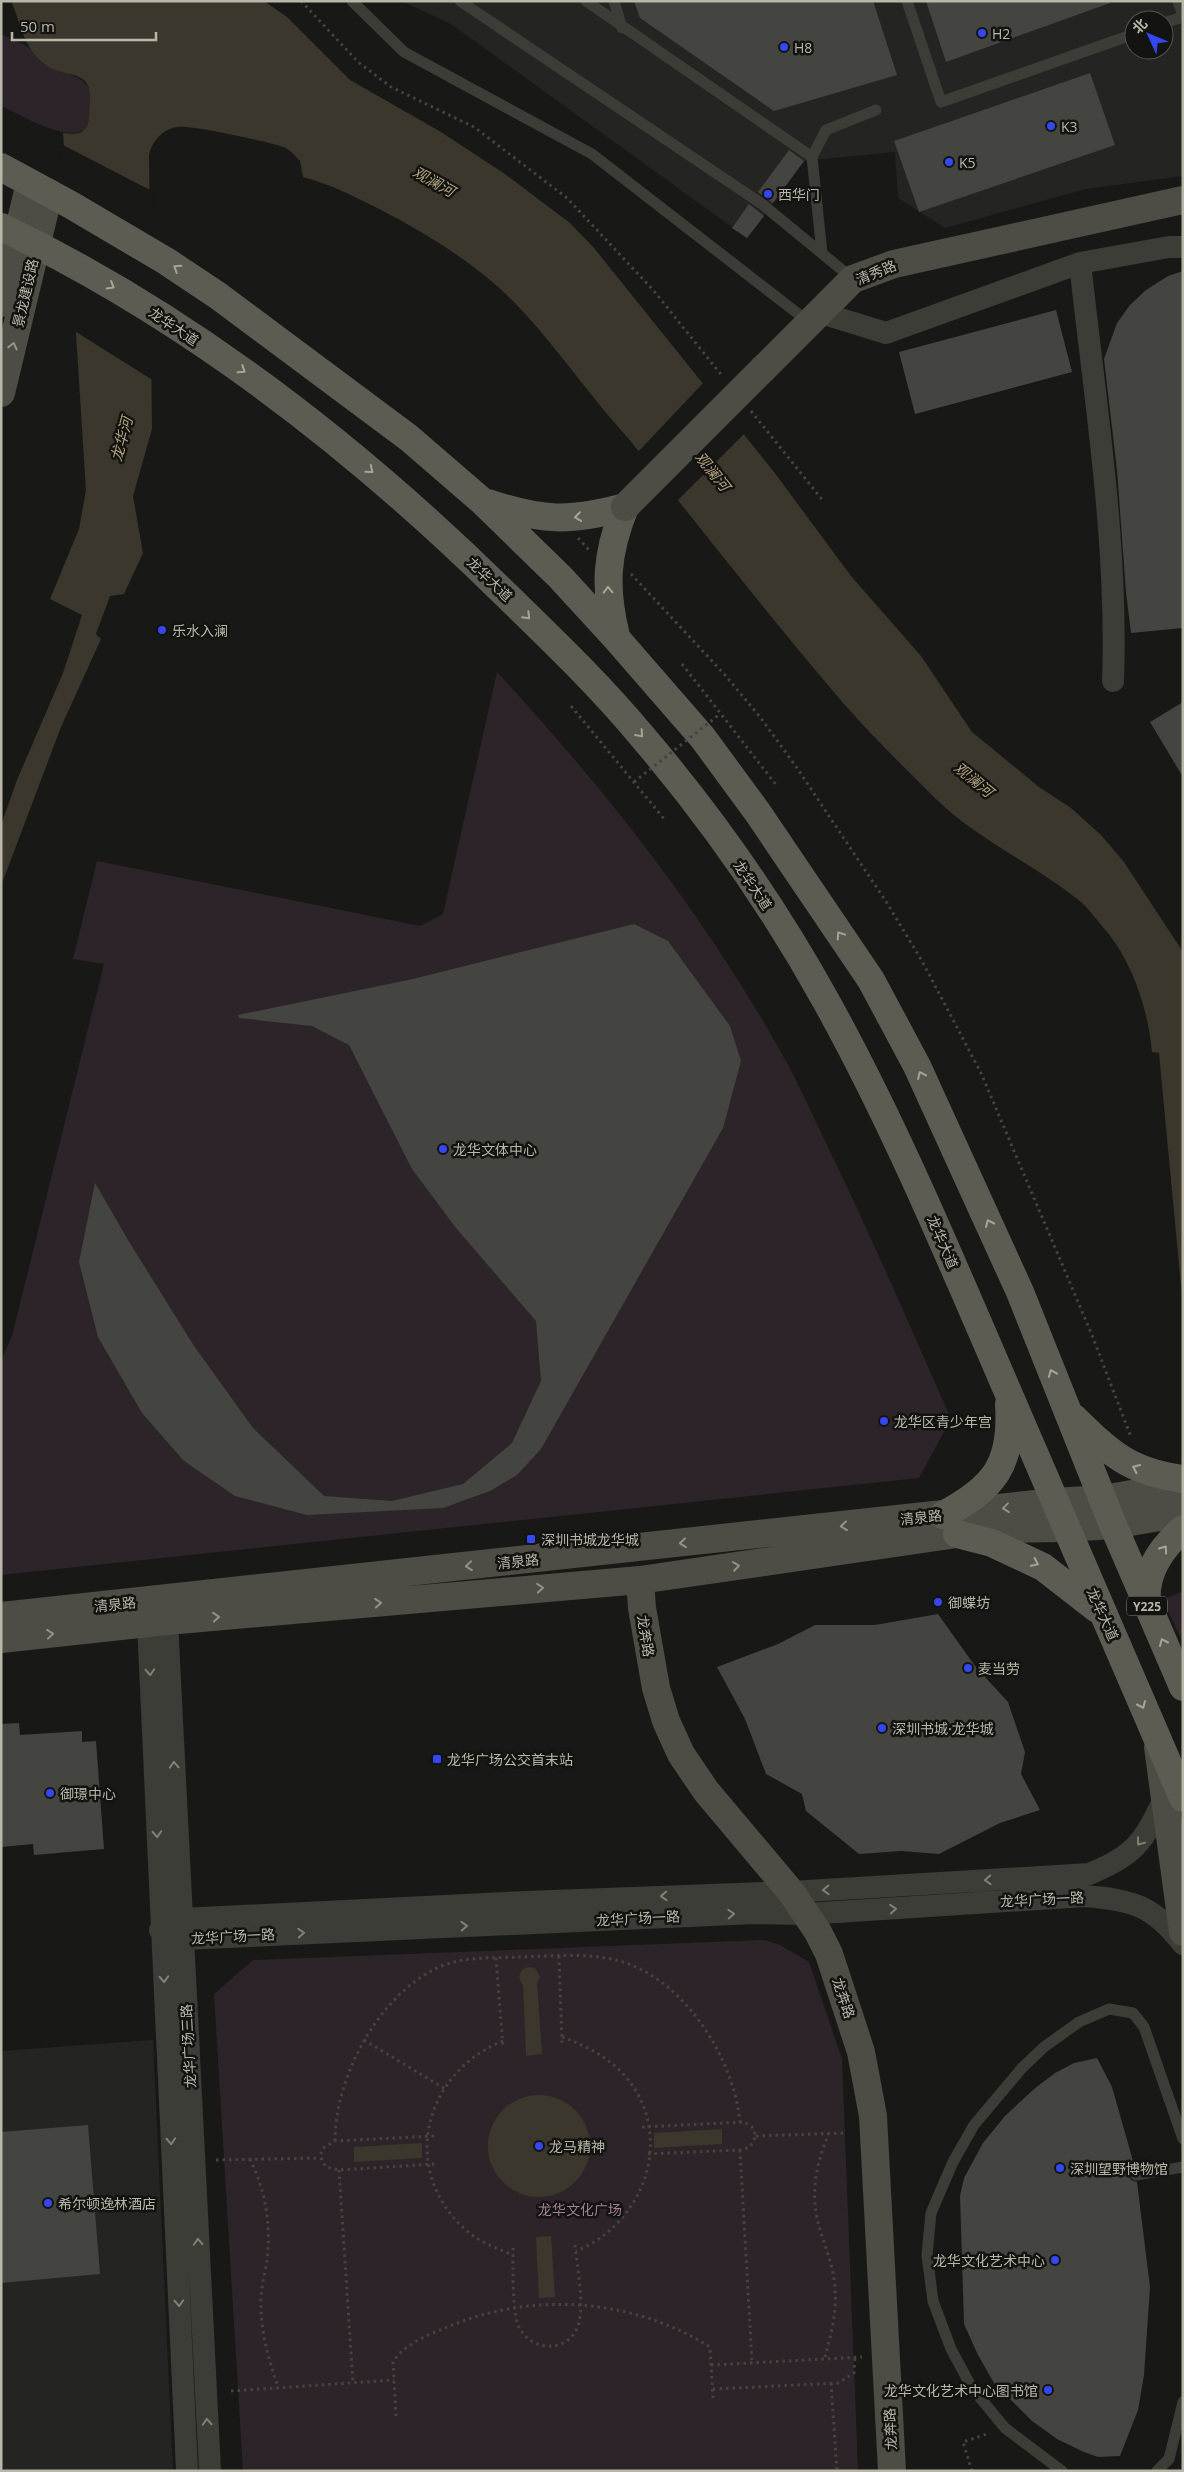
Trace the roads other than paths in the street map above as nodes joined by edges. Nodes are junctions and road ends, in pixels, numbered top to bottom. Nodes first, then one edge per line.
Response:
1 (352, 1) edge
2 (460, 1) edge
3 (586, 1) edge
4 (614, 1) edge
5 (908, 1) edge
6 (1178, 1) edge
7 (1183, 16) edge
8 (622, 28) junction
9 (1124, 38) edge
10 (876, 110) dead end
11 (812, 157) junction
12 (1, 167) edge
13 (50, 193) junction
14 (1183, 200) edge
15 (19, 235) edge
16 (1183, 247) edge
17 (822, 254) junction
18 (1080, 263) junction
19 (854, 279) junction
20 (1, 303) edge
21 (816, 318) junction
22 (1, 393) edge
23 (482, 501) junction
24 (625, 507) junction
25 (616, 638) junction
26 (1113, 681) dead end
27 (1008, 1393) junction
28 (1067, 1411) junction
29 (1183, 1480) edge
30 (1183, 1485) edge
31 (1103, 1499) junction
32 (1054, 1502) junction
33 (1183, 1513) edge
34 (950, 1525) junction
35 (1113, 1525) junction
36 (1065, 1528) junction
37 (1183, 1529) edge
38 (640, 1580) junction
39 (1148, 1608) junction
40 (1102, 1613) junction
41 (1, 1616) edge
42 (158, 1622) junction
43 (1, 1639) edge
44 (1183, 1687) edge
45 (1173, 1798) edge
46 (791, 1892) junction
47 (806, 1914) junction
48 (182, 1929) junction
49 (160, 1930) junction
50 (1183, 1932) edge
51 (1183, 1944) edge
52 (1183, 2139) edge
53 (1183, 2167) edge
54 (1136, 2175) dead end
55 (1183, 2402) edge
56 (186, 2471) edge
57 (210, 2471) edge
58 (892, 2471) edge
59 (1062, 2471) edge
60 (1157, 2471) edge

1 - 21 lane
2 - 17 lane
3 - 8 lane
4 - 8 lane
5 - 9 lane
6 - 7 lane
8 - 11 lane
10 - 11 lane
11 - 17 lane
12 - 13 main road
13 - 15 main road, 景龙建设路
23 -> 13 main road
14 - 19 main road, 清秀路
15 - 20 main road, 景龙建设路
22 -> 15 main road, 景龙建设路
15 -> 27 main road, 龙华大道
16 - 18 street
17 - 19 lane
18 - 21 street
18 - 26 street
19 - 21 main road, 清秀路
21 - 24 main road, 清秀路, bridge
24 -> 23 main road
23 - 25 main road
25 -> 24 main road
28 -> 25 main road
27 - 32 main road, 龙华大道
27 - 34 main road
29 -> 28 main road
28 - 31 main road
30 - 31 main road, 清泉路
31 - 32 main road, 清泉路
31 - 35 main road, Y225
32 -> 34 main road, 清泉路
32 - 36 main road, 龙华大道
33 - 35 main road, 清泉路
34 - 36 main road, 清泉路
38 -> 34 main road, 清泉路
34 -> 40 main road
34 -> 41 main road, 清泉路
35 - 36 main road, 清泉路
35 - 39 main road, Y225
36 - 40 main road, 龙华大道
39 -> 37 main road
42 -> 38 main road, 清泉路
38 - 46 main road, 龙奔路
44 -> 39 main road, Y225
40 -> 45 main road, 龙华大道
43 -> 42 main road, 清泉路
48 -> 42 street, 龙华广场三路
42 -> 49 street, 龙华广场三路
45 -> 46 street, 龙华广场一路
45 - 50 main road
46 - 47 main road, 龙奔路
46 -> 48 street, 龙华广场一路
48 -> 47 street, 龙华广场一路
47 -> 51 street, 龙华广场一路
47 - 58 main road, 龙奔路
48 - 49 street, 龙华广场一路
57 -> 48 street, 龙华广场三路
49 -> 56 street, 龙华广场三路
52 - 59 lane
53 - 54 lane
55 - 60 lane

